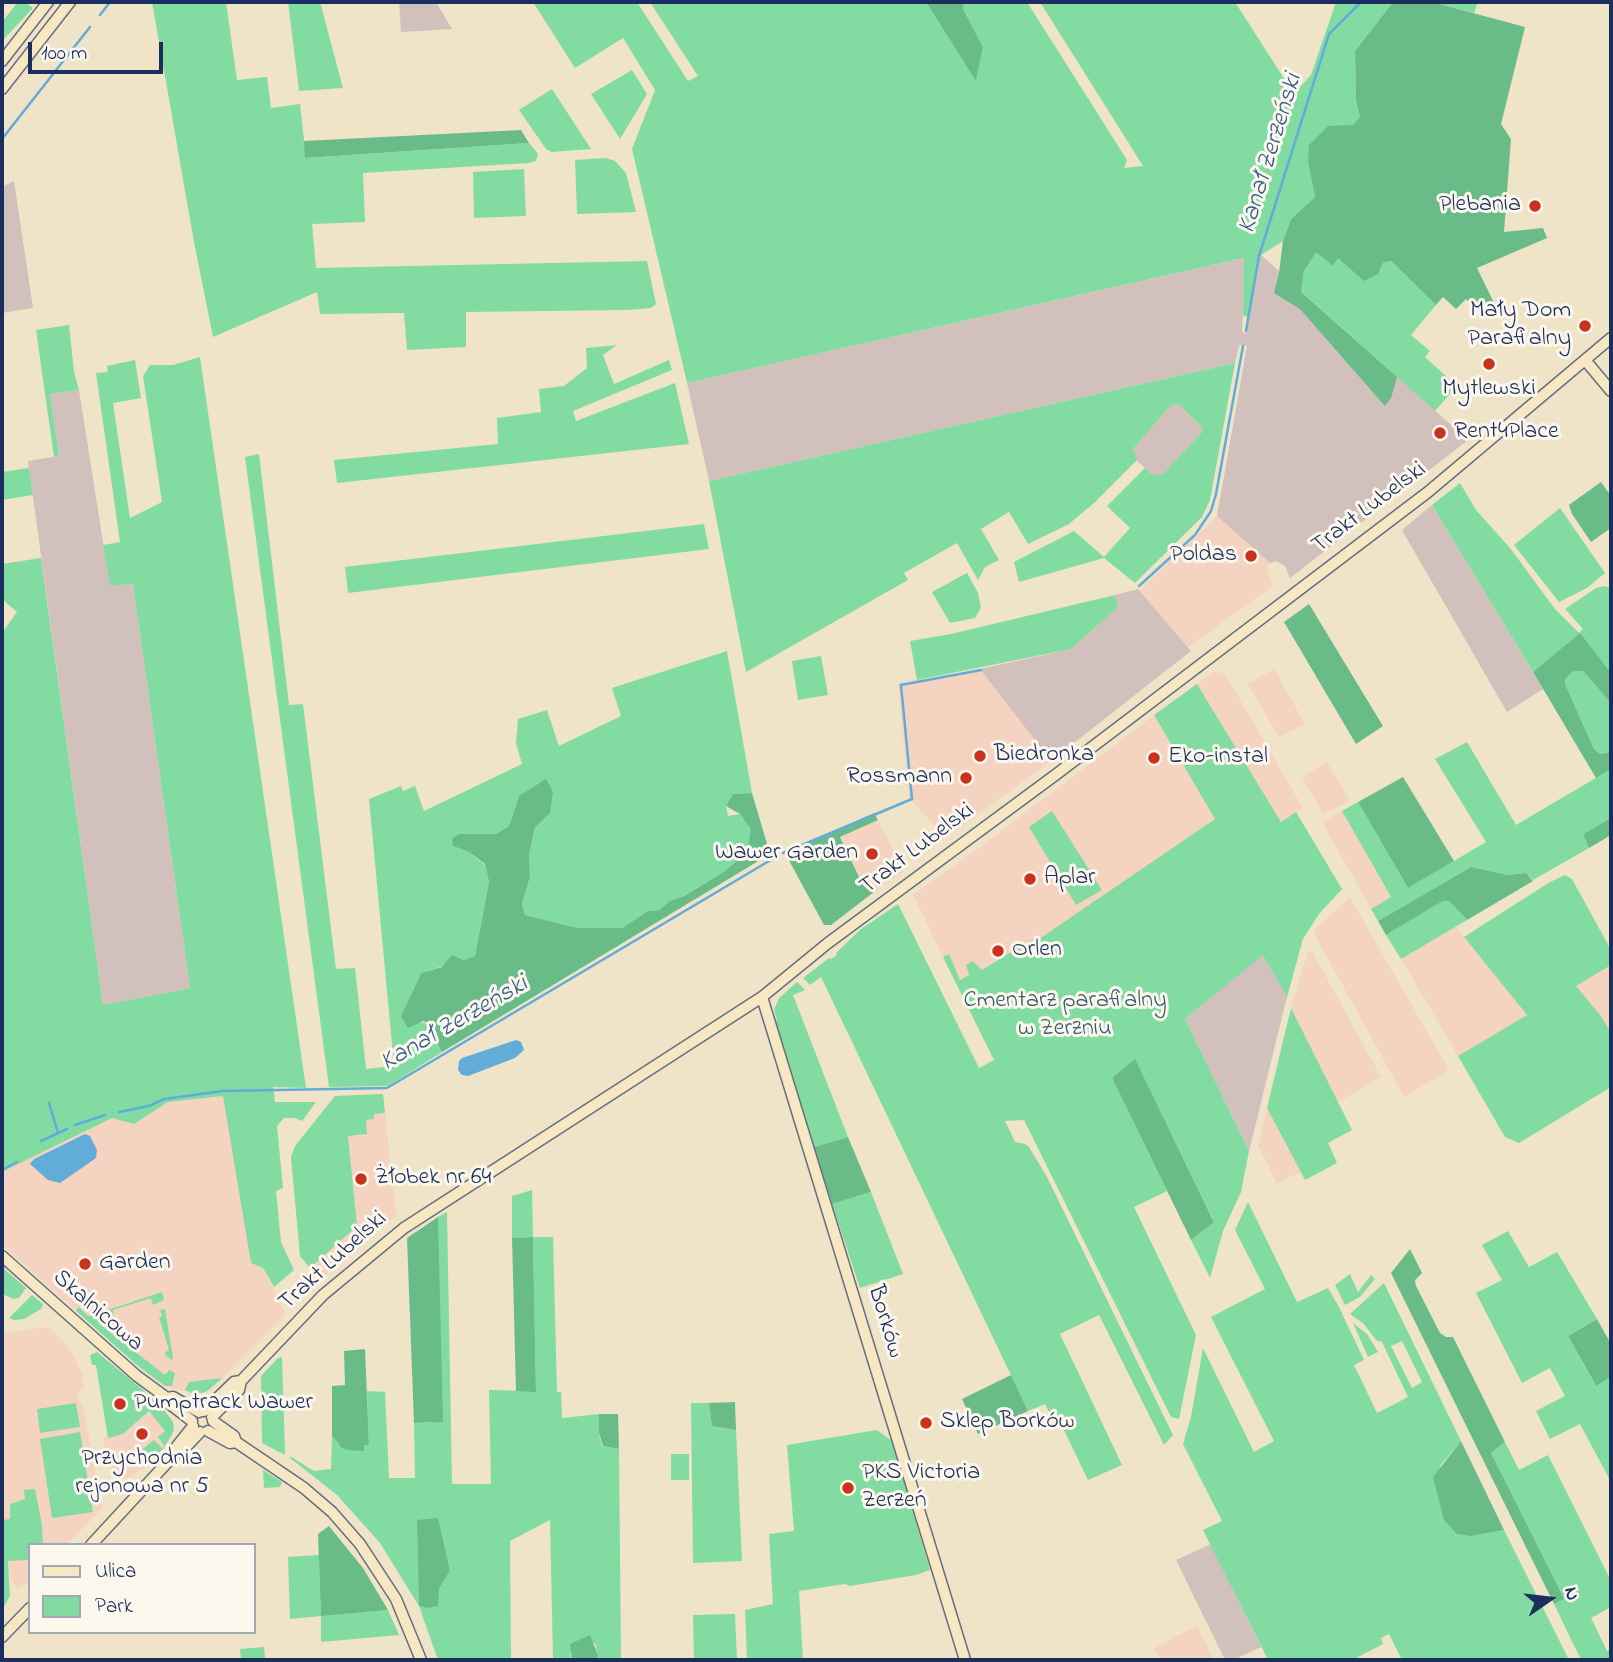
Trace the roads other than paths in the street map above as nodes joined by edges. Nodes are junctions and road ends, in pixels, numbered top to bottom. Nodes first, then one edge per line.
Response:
1 (48, 2) edge
2 (70, 2) edge
3 (2, 61) edge
4 (2, 89) edge
5 (1611, 338) edge
6 (1585, 360) junction
7 (1611, 391) edge
8 (762, 997) junction
9 (2, 1256) edge
10 (203, 1421) junction
11 (93, 1543) edge
12 (28, 1610) edge
13 (2, 1637) edge
14 (421, 1660) edge
15 (965, 1660) edge

1 - 3 street
2 - 4 street
5 - 6 street, Trakt Lubelski
6 - 7 street
6 - 8 street, Trakt Lubelski
8 - 10 street, Trakt Lubelski
8 - 15 street, Borków
9 - 10 street, Skalnicowa
10 - 11 street, Trakt Lubelski
10 - 14 street, Skalnicowa
12 - 13 street

